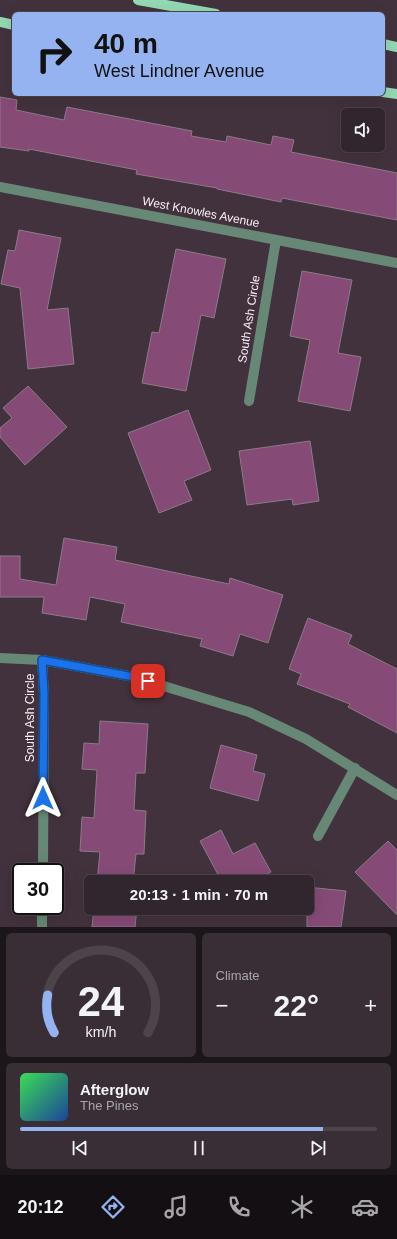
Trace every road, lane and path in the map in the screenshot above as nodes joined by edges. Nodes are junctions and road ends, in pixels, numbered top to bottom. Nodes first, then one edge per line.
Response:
1 (138, 0) edge
2 (205, 12) edge
3 (0, 22) edge
4 (12, 25) edge
5 (385, 44) edge
6 (397, 47) edge
7 (385, 92) edge
8 (397, 94) edge
9 (0, 187) edge
10 (276, 240) junction
11 (397, 263) edge
12 (249, 401) dead end
13 (0, 658) edge
14 (42, 660) junction
15 (355, 768) junction
16 (397, 795) edge
17 (318, 836) dead end
18 (42, 863) edge
19 (42, 915) edge
20 (42, 927) edge

1 - 2 main road
3 - 4 main road
5 - 6 main road
7 - 8 main road
9 - 10 street, West Knowles Avenue
10 - 11 street, West Knowles Avenue
10 - 12 street, South Ash Circle
13 - 14 street
14 - 15 street
14 - 18 street, South Ash Circle
15 - 16 street
15 - 17 street
19 - 20 street

